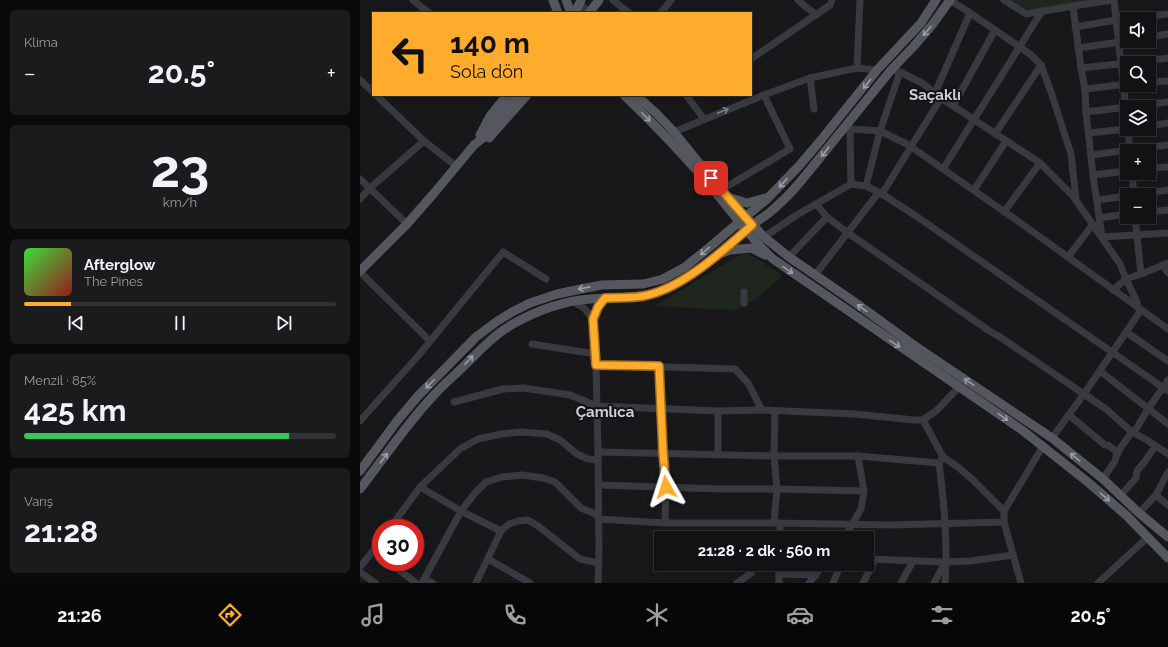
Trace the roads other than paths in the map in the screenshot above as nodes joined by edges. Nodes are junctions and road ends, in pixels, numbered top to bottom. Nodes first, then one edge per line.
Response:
1 (413, 0) edge
2 (566, 0) edge
3 (591, 0) edge
4 (613, 0) edge
5 (671, 0) edge
6 (798, 0) edge
7 (832, 0) edge
8 (860, 0) edge
9 (928, 0) edge
10 (936, 0) edge
11 (950, 0) edge
12 (1004, 0) edge
13 (1113, 0) edge
14 (553, 1) edge
15 (1073, 6) junction
16 (1042, 11) junction
17 (428, 12) edge
18 (553, 12) edge
19 (558, 12) edge
20 (571, 12) edge
21 (576, 12) edge
22 (589, 12) edge
23 (629, 12) edge
24 (662, 12) edge
25 (970, 12) junction
26 (1168, 14) edge
27 (816, 15) junction
28 (925, 17) junction
29 (1116, 20) junction
30 (1076, 27) junction
31 (995, 30) junction
32 (1168, 34) edge
33 (1156, 36) edge
34 (1119, 42) junction
35 (1020, 46) junction
36 (1078, 48) junction
37 (1124, 56) edge
38 (752, 58) edge
39 (1168, 58) edge
40 (1156, 59) edge
41 (1120, 64) edge
42 (1041, 65) junction
43 (857, 68) junction
44 (1081, 68) junction
45 (878, 70) junction
46 (895, 72) junction
47 (810, 78) junction
48 (360, 80) edge
49 (1168, 81) edge
50 (1156, 82) edge
51 (1120, 85) edge
52 (1085, 89) junction
53 (372, 91) edge
54 (935, 93) junction
55 (764, 95) junction
56 (377, 96) edge
57 (506, 96) edge
58 (516, 96) edge
59 (526, 96) edge
60 (625, 96) edge
61 (637, 96) edge
62 (687, 96) edge
63 (941, 98) junction
64 (1168, 102) edge
65 (1156, 103) edge
66 (953, 106) junction
67 (1120, 108) edge
68 (814, 109) dead end
69 (1086, 112) junction
70 (704, 119) junction
71 (974, 120) junction
72 (1168, 124) edge
73 (1156, 125) edge
74 (846, 130) junction
75 (1120, 130) edge
76 (880, 131) junction
77 (1089, 133) junction
78 (995, 134) junction
79 (671, 135) junction
80 (424, 141) junction
81 (1006, 141) junction
82 (1168, 145) edge
83 (476, 146) junction
84 (911, 146) junction
85 (1156, 147) edge
86 (1120, 151) edge
87 (1091, 155) junction
88 (1040, 163) junction
89 (456, 166) junction
90 (1168, 167) edge
91 (1156, 168) edge
92 (943, 169) junction
93 (1120, 172) edge
94 (1093, 175) junction
95 (360, 179) edge
96 (851, 184) junction
97 (866, 186) junction
98 (370, 188) junction
99 (721, 190) junction
100 (974, 190) junction
101 (1168, 190) edge
102 (1156, 192) edge
103 (880, 193) junction
104 (771, 195) junction
105 (728, 197) junction
106 (1120, 197) edge
107 (360, 199) edge
108 (1076, 200) junction
109 (1097, 200) junction
110 (816, 204) junction
111 (728, 209) junction
112 (1168, 210) edge
113 (1156, 211) edge
114 (1004, 212) junction
115 (1120, 215) edge
116 (827, 217) junction
117 (1099, 218) junction
118 (742, 219) junction
119 (407, 224) junction
120 (1092, 224) junction
121 (1135, 224) edge
122 (749, 228) junction
123 (848, 233) junction
124 (725, 234) junction
125 (1168, 234) edge
126 (1136, 236) junction
127 (764, 237) junction
128 (1102, 237) junction
129 (718, 254) junction
130 (789, 257) junction
131 (1068, 258) junction
132 (774, 259) junction
133 (1166, 264) edge
134 (1168, 273) edge
135 (361, 274) edge
136 (1141, 274) junction
137 (815, 276) junction
138 (546, 279) dead end
139 (1126, 279) junction
140 (1113, 290) junction
141 (744, 292) dead end
142 (605, 298) junction
143 (574, 302) junction
144 (744, 303) dead end
145 (1139, 308) junction
146 (593, 319) junction
147 (1168, 329) edge
148 (1126, 332) junction
149 (430, 341) junction
150 (532, 344) dead end
151 (1112, 352) junction
152 (596, 354) junction
153 (1168, 361) edge
154 (596, 365) junction
155 (659, 366) junction
156 (1100, 371) junction
157 (1168, 380) edge
158 (958, 387) junction
159 (1166, 389) edge
160 (1084, 394) junction
161 (454, 402) dead end
162 (597, 406) junction
163 (661, 409) junction
164 (1148, 409) junction
165 (762, 410) junction
166 (718, 411) junction
167 (775, 411) junction
168 (1069, 415) junction
169 (923, 420) junction
170 (360, 421) edge
171 (1168, 424) edge
172 (1132, 432) junction
173 (1052, 438) junction
174 (1043, 446) junction
175 (1155, 447) junction
176 (598, 452) junction
177 (663, 452) junction
178 (1118, 453) junction
179 (718, 454) junction
180 (1168, 454) edge
181 (774, 456) junction
182 (858, 456) junction
183 (598, 460) junction
184 (941, 460) junction
185 (360, 471) edge
186 (1167, 477) edge
187 (1103, 479) junction
188 (598, 486) junction
189 (420, 487) junction
190 (666, 487) junction
191 (777, 488) junction
192 (360, 489) edge
193 (864, 491) junction
194 (1121, 495) junction
195 (1156, 495) junction
196 (1168, 505) edge
197 (461, 511) junction
198 (1004, 511) junction
199 (1139, 513) junction
200 (598, 517) junction
201 (397, 519) edge
202 (1004, 522) junction
203 (665, 523) junction
204 (777, 523) junction
205 (853, 524) junction
206 (946, 524) junction
207 (501, 531) junction
208 (779, 531) edge
209 (848, 531) edge
210 (1148, 537) junction
211 (1168, 537) edge
212 (372, 553) edge
213 (1013, 555) junction
214 (1168, 558) edge
215 (488, 559) junction
216 (874, 559) edge
217 (913, 561) junction
218 (946, 562) junction
219 (598, 563) junction
220 (360, 567) edge
221 (401, 571) edge
222 (819, 571) edge
223 (838, 571) edge
224 (867, 571) edge
225 (360, 572) edge
226 (751, 572) dead end
227 (779, 574) joint
228 (816, 575) junction
229 (423, 581) edge
230 (375, 583) edge
231 (416, 583) edge
232 (433, 583) edge
233 (476, 583) edge
234 (530, 583) edge
235 (598, 583) edge
236 (737, 583) edge
237 (779, 583) edge
238 (809, 583) edge
239 (833, 583) edge
240 (863, 583) edge
241 (900, 583) edge
242 (934, 583) edge
243 (945, 583) edge
244 (1021, 583) edge
245 (1098, 583) edge

1 - 17 street
2 - 20 main road
3 - 21 main road
3 - 22 main road
4 - 23 street
5 - 24 street
6 - 27 street
7 - 27 street
8 - 43 street
9 - 28 main road
10 - 28 main road
11 - 25 street
11 -> 46 main road
12 - 16 street
13 - 15 street
13 - 29 street
14 - 18 main road
14 - 19 main road
15 - 16 street
15 - 30 street
16 - 35 street
25 - 31 street
25 - 54 street
26 - 29 street
27 - 38 street
28 - 45 main road
29 - 30 street
29 - 34 street
30 - 36 street
31 - 35 street
31 - 66 street
32 - 33 street
34 - 36 street
34 - 37 street
35 - 42 street
35 - 71 street
36 - 44 street
39 - 40 street
41 - 44 street
42 - 78 street
42 - 108 street
43 - 45 street
43 - 47 street
44 - 52 street
45 -> 104 main road
46 - 54 street
46 - 74 main road
46 - 76 street
47 - 55 street
47 - 68 street
48 - 53 street
49 - 50 street
51 - 52 street
52 - 69 street
54 - 63 street
70 -> 55 street
55 - 99 street
56 - 80 street
57 - 83 main road
58 - 83 main road
59 - 83 main road
60 -> 79 main road
61 - 79 main road
62 - 70 street
63 - 66 street
63 - 84 street
64 - 65 street
66 - 71 street
67 - 69 street
69 - 77 street
70 - 79 street
71 - 78 street
71 - 92 street
72 - 73 street
74 - 76 street
74 - 96 street
74 -> 122 main road
75 - 77 street
76 - 84 street
76 - 97 street
77 - 87 street
78 - 81 street
79 - 99 main road
79 - 111 main road
80 - 89 street
80 - 98 street
81 - 88 street
81 - 100 street
82 - 85 street
83 - 89 main road
83 - 135 main road
84 - 92 street
84 - 103 street
86 - 87 street
87 - 94 street
88 - 108 street
88 - 114 street
89 - 119 main road
90 - 91 street
92 - 100 street
93 - 94 street
94 - 109 street
95 - 98 street
96 - 97 street
96 - 110 street
97 - 103 street
98 - 107 street
98 - 119 street
99 - 105 main road
100 - 114 street
101 - 102 street
103 - 123 street
103 - 151 street
104 - 105 main road
104 - 118 main road
105 - 118 main road
106 - 109 street
108 - 120 street
109 - 117 street
110 - 116 street
110 - 127 street
111 - 118 main road
111 - 124 main road
112 - 113 street
114 - 131 street
115 - 117 street
116 - 123 street
116 - 130 street
117 - 128 street
118 - 122 main road
118 - 124 main road
119 - 135 main road
120 - 128 street
120 - 131 street
121 - 126 street
122 - 127 main road
122 - 129 main road
122 - 132 main road
123 - 137 street
123 - 160 street
124 -> 185 main road
125 - 126 street
126 - 128 street
126 - 136 street
127 - 130 main road
128 - 139 street
129 - 132 main road
129 - 142 main road
130 - 137 main road
131 - 140 street
132 -> 158 main road
133 - 134 street
133 - 136 street
135 - 149 street
136 - 139 street
173 -> 137 main road
138 - 149 street
139 - 140 street
139 - 145 street
140 - 145 street
141 - 144 street
142 - 143 main road
142 - 146 street
143 - 146 street
192 -> 143 main road
145 - 147 street
145 - 148 street
146 - 152 street
148 - 151 street
148 - 153 street
149 - 170 street
150 - 152 street
151 - 156 street
151 - 159 street
152 - 154 street
154 - 155 street
154 - 162 street
155 - 163 street
155 - 165 street
156 - 160 street
156 - 164 street
157 - 159 street
158 - 169 street
158 -> 174 main road
159 - 164 street
160 - 168 street
160 - 172 street
161 - 162 street
162 - 163 street
162 - 176 street
163 - 166 street
163 - 177 street
164 - 171 street
164 - 172 street
165 - 166 street
165 - 167 street
166 - 179 street
167 - 169 street
167 - 181 street
168 - 173 street
168 - 178 street
169 - 184 street
172 - 175 street
172 - 178 street
187 -> 173 main road
174 - 198 street
174 -> 210 main road
175 - 180 street
175 - 194 street
176 - 177 street
176 - 183 street
177 - 179 street
177 - 190 street
178 - 187 street
179 - 181 street
181 - 182 street
181 - 191 street
182 - 184 street
182 - 193 street
183 - 188 street
183 - 189 street
184 - 198 street
184 - 206 street
186 - 195 street
187 - 194 main road
188 - 190 street
188 - 200 street
189 - 197 street
189 - 201 street
190 - 191 street
190 - 203 street
191 - 193 street
191 - 204 street
193 - 205 street
194 - 199 main road
195 - 196 street
195 - 199 street
197 - 200 street
197 - 207 street
197 - 229 street
198 - 202 street
199 - 211 main road
200 - 203 street
200 - 219 street
202 - 206 street
202 - 213 street
203 - 204 street
204 - 205 street
204 - 208 street
205 - 206 street
205 - 209 street
206 - 218 street
207 - 215 street
207 - 219 street
210 - 214 main road
210 - 245 street
212 - 220 street
213 - 218 street
213 - 244 street
215 - 233 street
215 - 234 street
216 - 217 street
217 - 218 street
217 - 241 street
218 - 242 street
218 - 243 street
219 - 235 street
221 - 231 street
222 - 228 street
223 - 239 street
224 - 240 street
225 - 230 street
226 - 236 street
227 - 228 street
227 - 237 street
228 - 238 street
229 - 232 street

